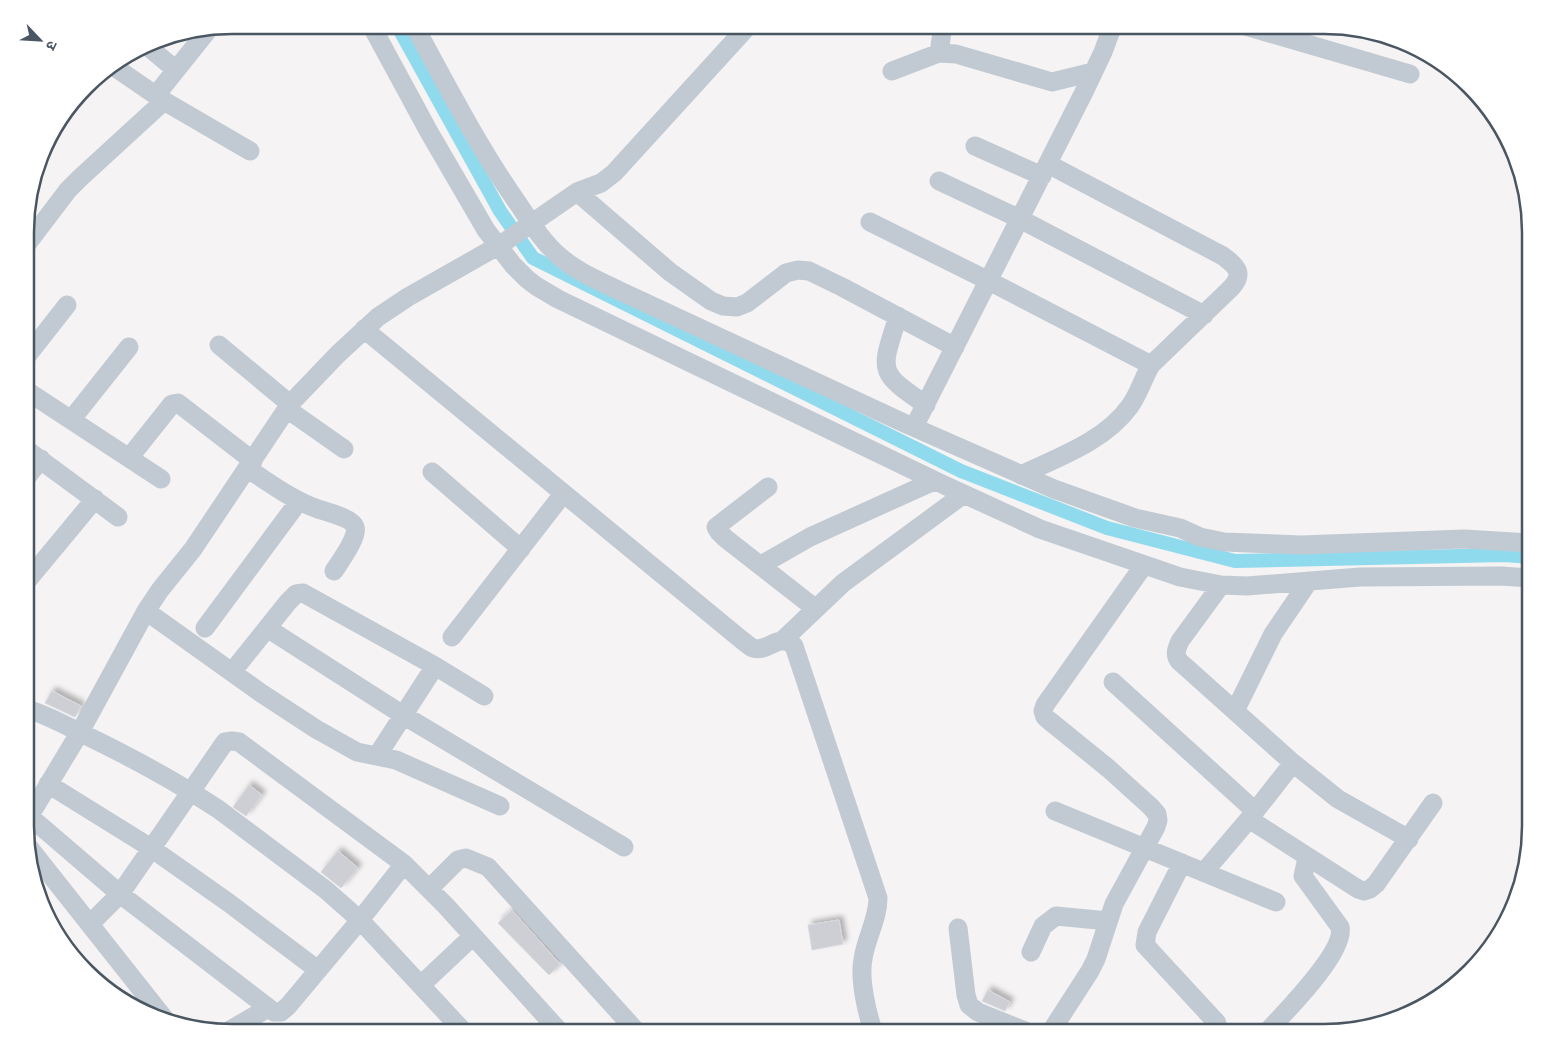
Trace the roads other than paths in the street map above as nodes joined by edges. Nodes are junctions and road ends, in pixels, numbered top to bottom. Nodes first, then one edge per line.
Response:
1 (376, 34) edge
2 (419, 34) edge
3 (741, 34) edge
4 (942, 34) edge
5 (1109, 34) edge
6 (1273, 34) edge
7 (204, 36) edge
8 (153, 50) edge
9 (940, 54) junction
10 (118, 70) edge
11 (176, 70) junction
12 (892, 71) dead end
13 (1094, 72) junction
14 (1410, 74) dead end
15 (160, 98) junction
16 (975, 146) dead end
17 (250, 151) dead end
18 (1045, 170) junction
19 (939, 181) dead end
20 (577, 192) junction
21 (1020, 219) junction
22 (870, 222) dead end
23 (528, 225) junction
24 (34, 235) edge
25 (500, 244) junction
26 (989, 281) junction
27 (67, 305) dead end
28 (1204, 315) junction
29 (898, 316) junction
30 (364, 329) junction
31 (219, 345) dead end
32 (34, 347) edge
33 (129, 347) dead end
34 (956, 347) junction
35 (1151, 365) junction
36 (34, 396) edge
37 (926, 405) junction
38 (288, 406) junction
39 (71, 420) junction
40 (914, 427) junction
41 (344, 449) dead end
42 (34, 454) edge
43 (129, 458) junction
44 (250, 465) junction
45 (432, 472) dead end
46 (1021, 475) junction
47 (161, 479) dead end
48 (934, 480) junction
49 (768, 487) dead end
50 (563, 494) junction
51 (964, 494) junction
52 (95, 499) junction
53 (299, 501) junction
54 (118, 517) dead end
55 (1522, 542) edge
56 (521, 549) junction
57 (761, 565) junction
58 (1144, 565) junction
59 (334, 571) dead end
60 (34, 573) edge
61 (1522, 577) edge
62 (1309, 581) junction
63 (1221, 585) junction
64 (816, 609) junction
65 (146, 610) junction
66 (204, 628) dead end
67 (267, 628) junction
68 (452, 637) dead end
69 (783, 640) junction
70 (434, 666) junction
71 (232, 672) junction
72 (1113, 682) dead end
73 (484, 696) dead end
74 (34, 711) edge
75 (1235, 711) junction
76 (403, 715) junction
77 (80, 732) junction
78 (377, 756) junction
79 (1293, 763) junction
80 (48, 784) junction
81 (190, 791) junction
82 (1433, 803) dead end
83 (500, 806) dead end
84 (34, 808) edge
85 (1055, 811) dead end
86 (1252, 815) junction
87 (34, 823) edge
88 (1409, 839) junction
89 (624, 847) dead end
90 (151, 848) junction
91 (1145, 848) junction
92 (36, 856) edge
93 (1307, 858) junction
94 (1182, 863) junction
95 (404, 864) junction
96 (1204, 872) junction
97 (429, 889) junction
98 (120, 894) junction
99 (1276, 902) dead end
100 (360, 920) junction
101 (1108, 921) junction
102 (90, 924) junction
103 (958, 928) dead end
104 (473, 936) junction
105 (1031, 952) dead end
106 (318, 970) junction
107 (421, 985) junction
108 (143, 1003) edge
109 (268, 1008) junction
110 (1217, 1023) dead end
111 (240, 1024) edge
112 (457, 1024) edge
113 (553, 1024) edge
114 (630, 1024) edge
115 (872, 1024) edge
116 (1008, 1024) edge
117 (1056, 1024) edge
118 (1274, 1024) edge

1 - 25 street
2 - 23 street
3 - 20 street
4 - 9 street
5 - 13 street
6 - 14 street
7 - 11 street
8 - 11 street
9 - 12 street
9 - 13 street
10 - 15 street
11 - 15 street
13 - 18 street
15 - 17 street
15 - 24 street
16 - 18 street
18 - 21 street
18 - 28 street
19 - 21 street
20 - 23 street
20 - 29 street
21 - 26 street
21 - 28 street
22 - 26 street
23 - 25 street
23 - 40 street
25 - 30 street
25 - 48 street
26 - 34 street
26 - 35 street
27 - 32 street
28 - 35 street
29 - 34 street
29 - 37 street
30 - 38 street
30 - 50 street
31 - 38 street
33 - 39 street
34 - 37 street
35 - 46 street
36 - 39 street
37 - 40 street
38 - 41 street
38 - 44 street
39 - 43 street
40 - 46 street
42 - 52 street
43 - 44 street
43 - 47 street
44 - 53 street
44 - 65 street
45 - 56 street
46 - 55 street
48 - 51 street
48 - 57 street
49 - 57 street
50 - 56 street
50 - 69 street
51 - 58 street
51 - 64 street
52 - 54 street
52 - 60 street
53 - 59 street
53 - 66 street
56 - 68 street
57 - 64 street
58 - 63 street
58 - 91 street
61 - 62 street
62 - 63 street
62 - 75 street
63 - 75 street
64 - 69 street
65 - 71 street
65 - 77 street
67 - 70 street
67 - 71 street
67 - 76 street
69 - 115 street
70 - 73 street
70 - 76 street
71 - 78 street
72 - 86 street
74 - 77 street
75 - 79 street
76 - 78 street
76 - 89 street
77 - 80 street
77 - 81 street
78 - 83 street
79 - 86 street
79 - 88 street
80 - 84 street
80 - 90 street
81 - 90 street
81 - 95 street
81 - 100 street
82 - 88 street
85 - 91 street
86 - 93 street
86 - 96 street
87 - 98 street
88 - 93 street
90 - 98 street
90 - 106 street
91 - 94 street
91 - 101 street
92 - 102 street
93 - 118 street
94 - 96 street
94 - 110 street
95 - 97 street
95 - 100 street
96 - 99 street
97 - 104 street
97 - 114 street
98 - 102 street
98 - 109 street
100 - 106 street
100 - 107 street
101 - 105 street
101 - 117 street
102 - 108 street
103 - 116 street
104 - 107 street
104 - 113 street
106 - 109 street
107 - 112 street
109 - 111 street

